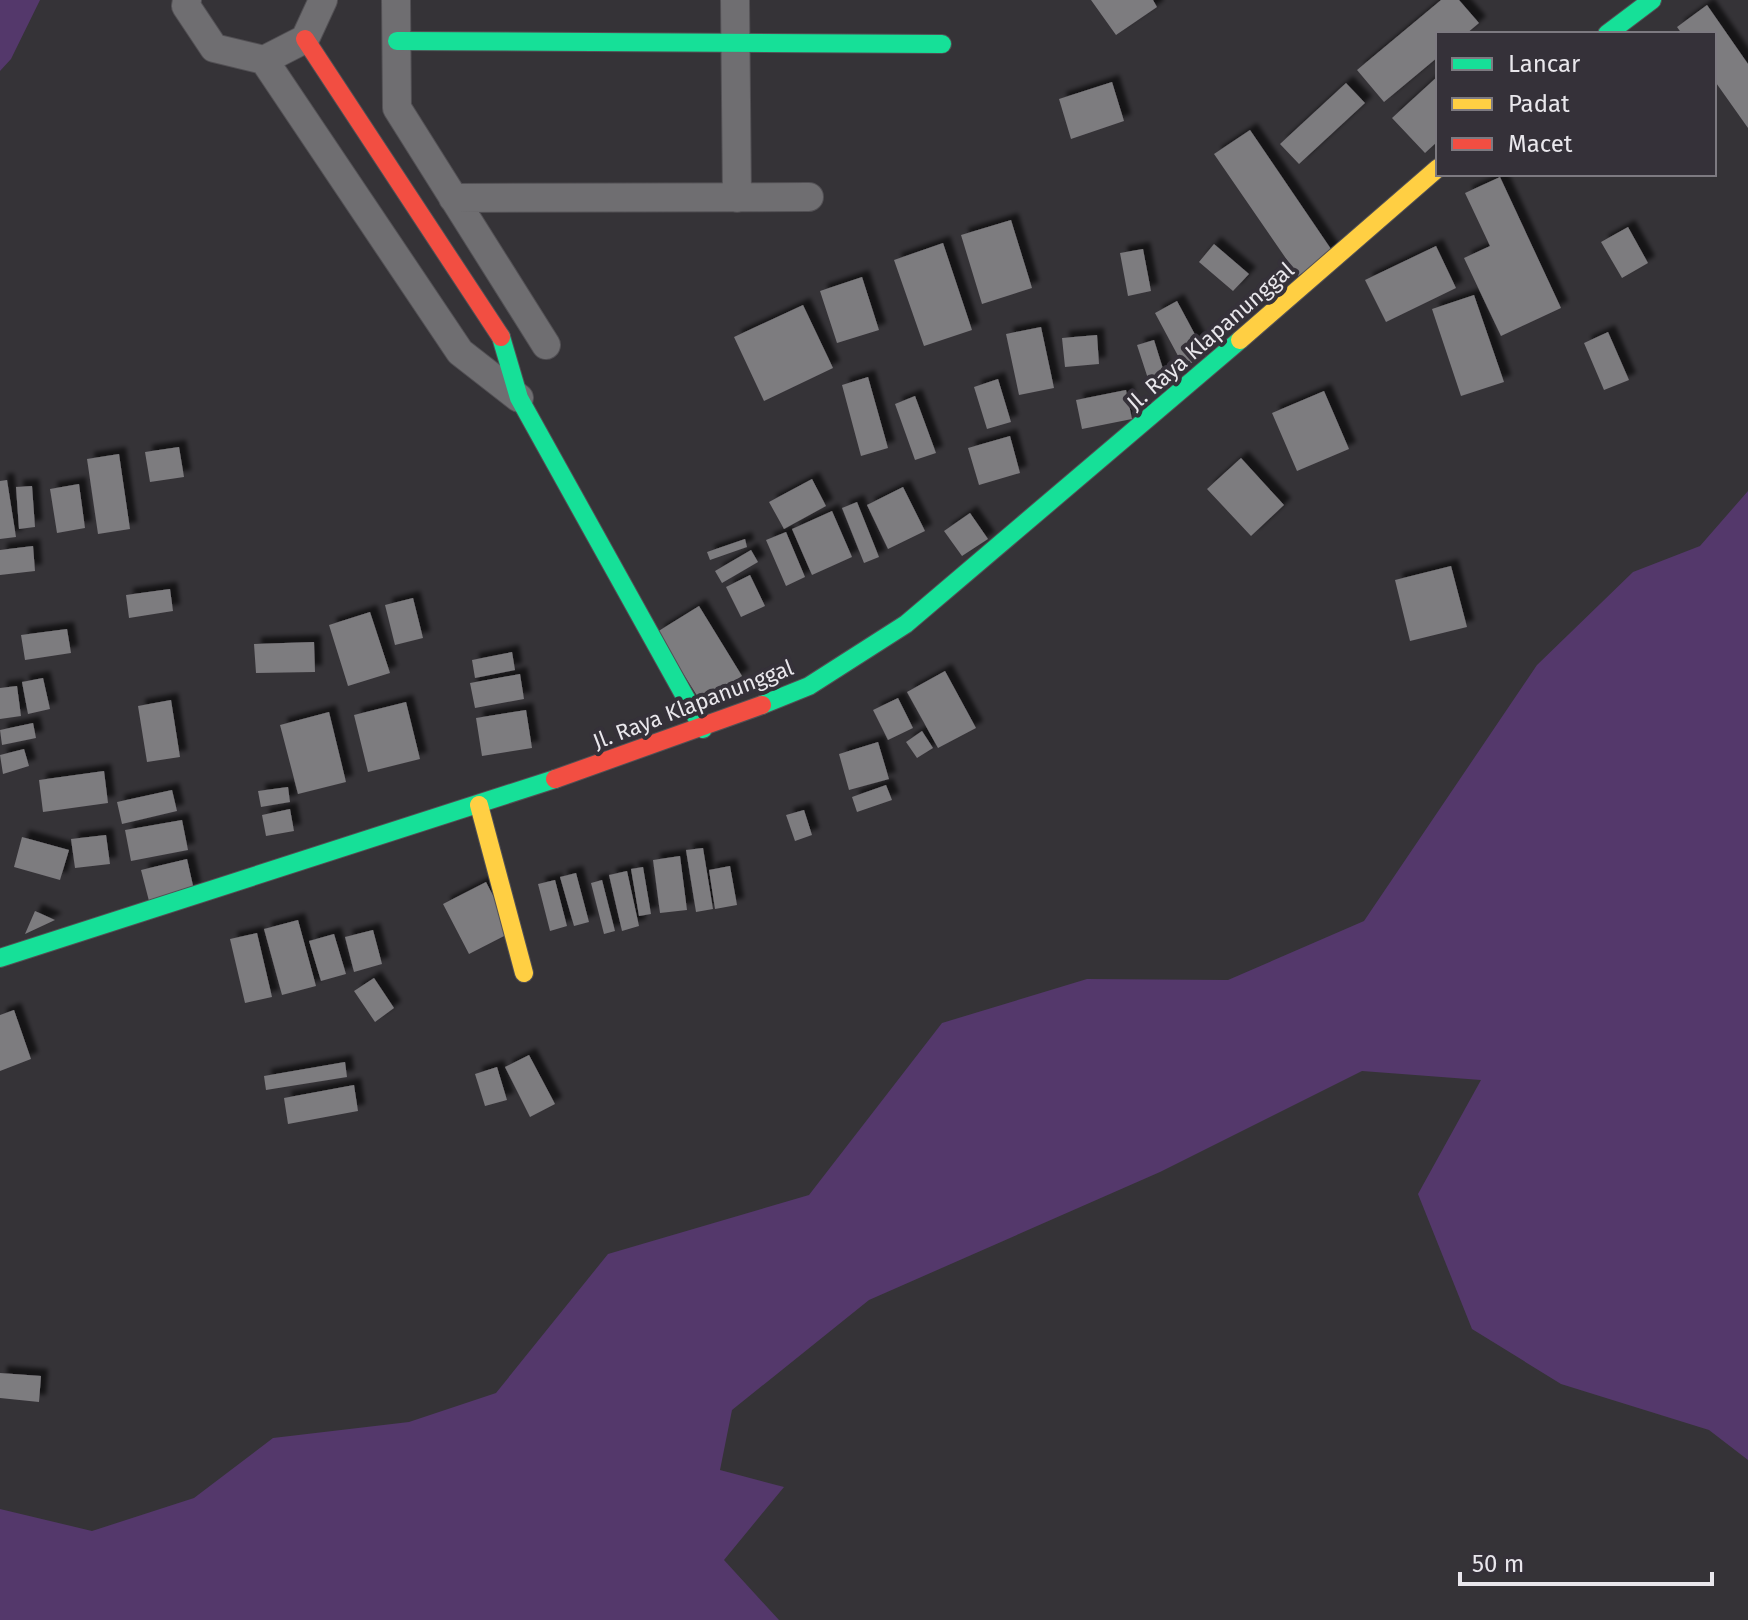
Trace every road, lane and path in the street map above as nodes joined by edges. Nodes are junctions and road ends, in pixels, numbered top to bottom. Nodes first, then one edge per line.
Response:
1 (187, 0) edge
2 (323, 0) edge
3 (396, 0) edge
4 (735, 0) edge
5 (1652, 0) edge
6 (1610, 32) edge
7 (305, 39) junction
8 (397, 41) junction
9 (735, 42) junction
10 (942, 44) dead end
11 (264, 60) junction
12 (1436, 170) edge
13 (809, 197) dead end
14 (453, 198) junction
15 (737, 198) junction
16 (546, 345) dead end
17 (519, 398) junction
18 (703, 729) junction
19 (479, 805) junction
20 (0, 958) edge
21 (524, 973) dead end

1 - 11 street
2 - 7 street
3 - 8 street
4 - 9 street
5 - 6 street
7 - 11 street
7 - 17 street
8 - 9 street
8 - 14 street
9 - 10 street
9 - 15 street
11 - 17 street
12 - 18 street, Jl. Raya Klapanunggal
13 - 15 street
14 - 15 street
14 - 16 street
17 - 18 street
18 - 19 street, Jl. Raya Klapanunggal
19 - 20 street, Jl. Raya Klapanunggal
19 - 21 street

